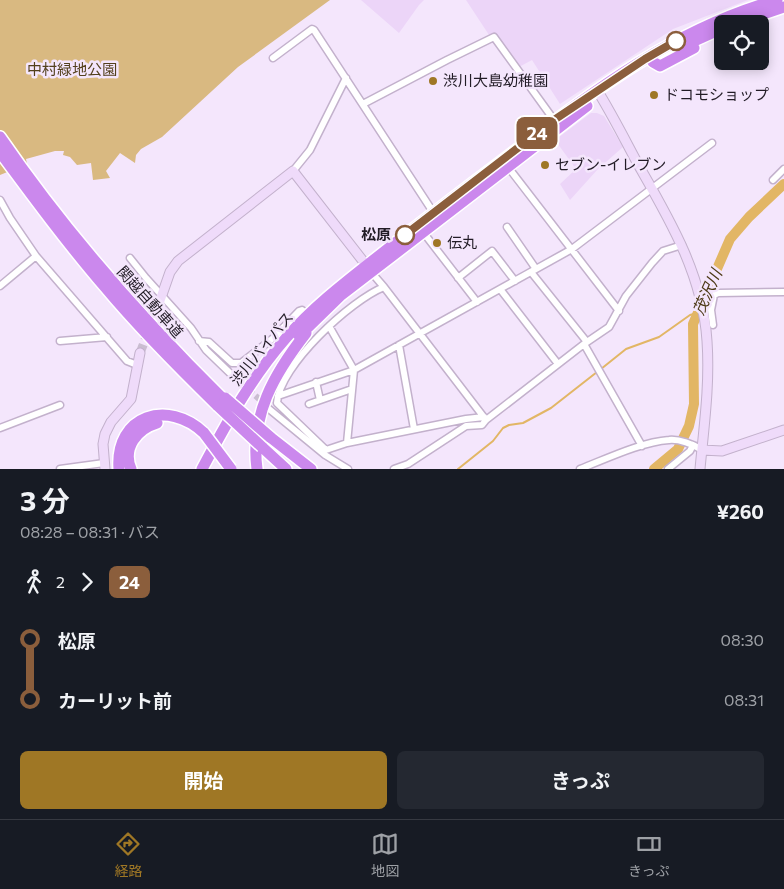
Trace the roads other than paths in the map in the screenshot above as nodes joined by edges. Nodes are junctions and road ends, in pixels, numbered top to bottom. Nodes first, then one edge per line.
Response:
1 (777, 0) edge
2 (784, 7) edge
3 (784, 14) edge
4 (760, 15) edge
5 (769, 19) edge
6 (714, 32) edge
7 (714, 38) edge
8 (273, 58) dead end
9 (653, 62) junction
10 (346, 78) junction
11 (599, 93) junction
12 (363, 104) junction
13 (554, 120) junction
14 (0, 138) edge
15 (712, 144) dead end
16 (0, 152) edge
17 (508, 167) junction
18 (784, 169) edge
19 (294, 171) junction
20 (25, 179) junction
21 (773, 180) dead end
22 (652, 189) junction
23 (0, 200) edge
24 (436, 216) junction
25 (507, 227) dead end
26 (420, 229) junction
27 (682, 245) junction
28 (572, 249) junction
29 (36, 256) junction
30 (130, 258) dead end
31 (369, 269) junction
32 (533, 271) junction
33 (458, 278) junction
34 (515, 281) junction
35 (0, 286) edge
36 (384, 287) junction
37 (500, 289) junction
38 (784, 292) edge
39 (163, 296) junction
40 (477, 302) junction
41 (157, 309) tunnel mouth
42 (324, 310) junction
43 (619, 311) junction
44 (308, 315) junction
45 (329, 326) junction
46 (709, 326) junction
47 (421, 334) junction
48 (107, 337) junction
49 (60, 341) dead end
50 (199, 341) junction
51 (586, 343) junction
52 (399, 345) junction
53 (140, 353) tunnel mouth
54 (558, 364) junction
55 (137, 365) junction
56 (354, 370) junction
57 (235, 378) tunnel mouth
58 (253, 380) junction
59 (316, 382) junction
60 (352, 389) junction
61 (278, 396) junction
62 (320, 400) junction
63 (222, 402) junction
64 (309, 404) dead end
65 (60, 405) dead end
66 (269, 409) tunnel mouth
67 (485, 418) junction
68 (0, 428) edge
69 (414, 429) junction
70 (784, 430) edge
71 (202, 435) junction
72 (266, 442) junction
73 (347, 443) junction
74 (642, 446) junction
75 (695, 446) junction
76 (325, 453) junction
77 (104, 466) edge
78 (60, 469) edge
79 (119, 469) edge
80 (131, 469) edge
81 (195, 469) edge
82 (202, 469) edge
83 (210, 469) edge
84 (223, 469) edge
85 (230, 469) edge
86 (257, 469) edge
87 (286, 469) edge
88 (298, 469) edge
89 (311, 469) edge
90 (348, 469) edge
91 (394, 469) edge
92 (580, 469) edge
93 (668, 469) edge
94 (700, 469) edge

1 - 11 highway
2 - 4 highway
3 - 5 highway
6 - 9 highway
7 - 9 highway
8 - 10 street
9 - 11 highway
10 - 12 street
10 - 19 street
11 - 13 highway
11 - 17 highway
11 - 22 street
12 - 13 street
12 - 24 street
13 - 24 highway
14 - 20 highway, 関越自動車道
15 - 22 street
16 - 20 highway, 関越自動車道
17 - 24 highway
17 - 28 street
18 - 21 street
19 - 31 street
19 - 39 street
20 - 63 highway, 関越自動車道
20 - 63 highway, 関越自動車道
22 - 27 street
22 - 28 street
23 - 29 street
24 - 26 highway
25 - 32 street
26 - 31 highway
26 - 33 street
27 - 43 street
27 - 46 street
28 - 32 street
28 - 43 street
29 - 35 street
29 - 48 street
30 - 39 street
31 - 36 street
31 - 42 highway, 渋川バイパス
31 - 44 highway, 渋川バイパス
32 - 34 street
32 - 51 street
33 - 34 street
33 - 40 street
34 - 37 street
36 - 45 street
36 - 47 street
37 - 40 street
37 - 54 street
38 - 46 street
39 - 41 street
39 - 50 street
40 - 47 street
42 - 83 highway, 渋川バイパス
42 - 86 highway
43 - 51 street
44 - 50 street
44 - 58 highway, 渋川バイパス
45 - 56 street
45 - 61 street
46 - 75 street
47 - 52 street
47 - 67 street
48 - 49 street
48 - 55 street
50 - 57 street
51 - 54 street
51 - 74 street
52 - 56 street
52 - 69 street
53 - 55 street
54 - 67 street
55 - 77 street
56 - 59 street
56 - 60 street
58 - 81 highway
58 - 82 highway, 渋川バイパス
59 - 61 street
59 - 62 street
60 - 62 street
60 - 73 street
61 - 76 street
62 - 64 street
63 - 72 highway, 関越自動車道, bridge
65 - 68 street
66 - 76 street
67 - 69 street
67 - 91 street
69 - 73 street
70 - 75 street
71 - 79 highway
71 - 80 highway
71 - 84 highway
71 - 85 highway, bridge
72 - 87 highway, 関越自動車道
72 - 88 highway, 関越自動車道
72 - 89 highway
73 - 76 street
74 - 75 street
74 - 92 street
75 - 93 street
75 - 94 street
76 - 90 street
77 - 78 street

